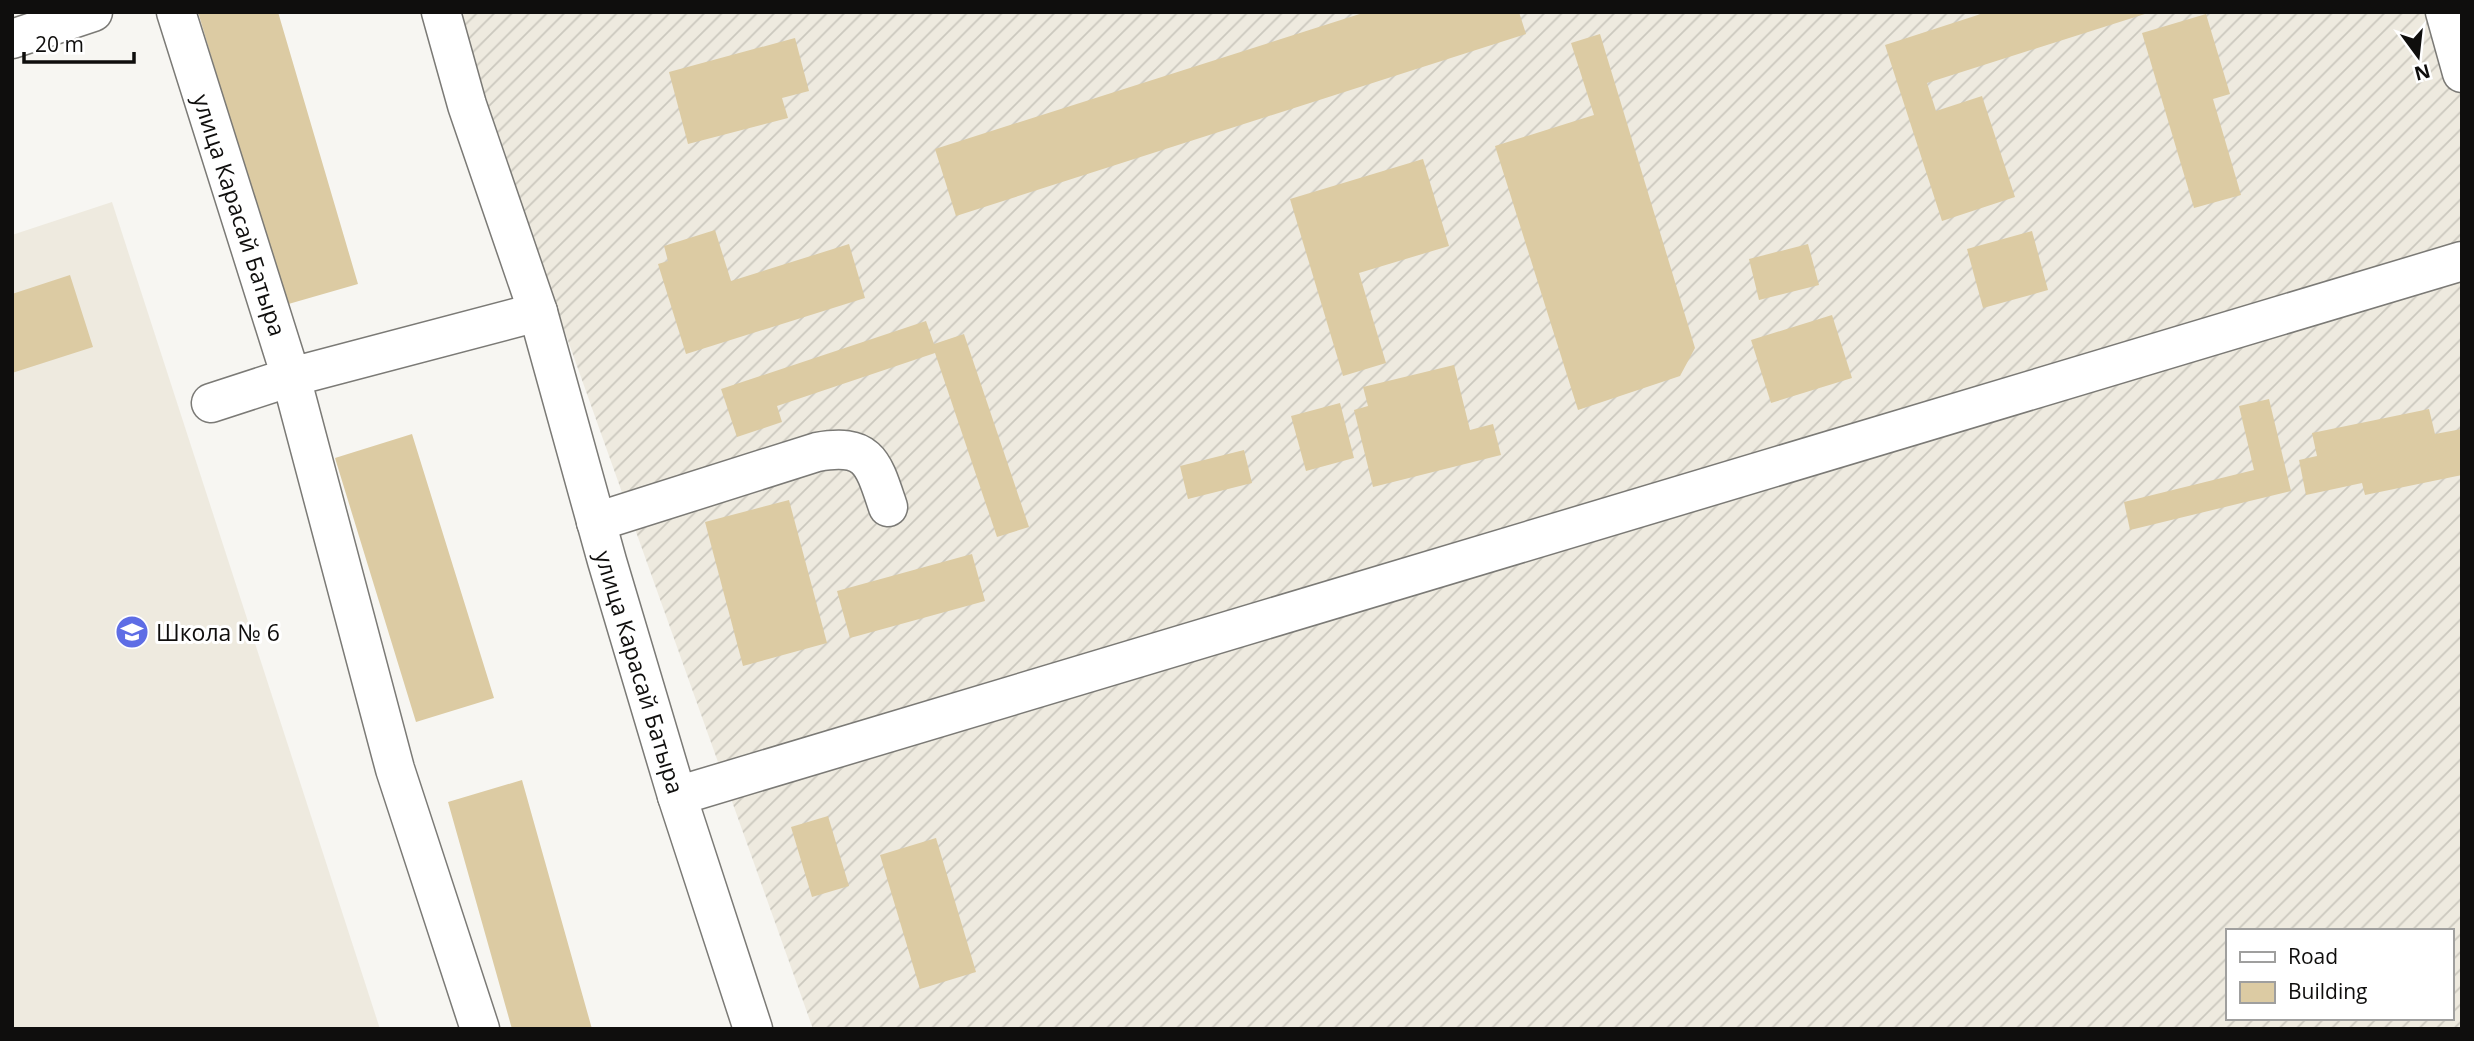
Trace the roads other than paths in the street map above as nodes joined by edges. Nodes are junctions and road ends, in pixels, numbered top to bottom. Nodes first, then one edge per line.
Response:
1 (93, 12) edge
2 (176, 12) edge
3 (441, 12) edge
4 (2445, 12) edge
5 (12, 39) edge
6 (2462, 73) edge
7 (2462, 261) edge
8 (538, 312) junction
9 (291, 377) junction
10 (211, 403) dead end
11 (888, 507) dead end
12 (596, 522) junction
13 (677, 796) junction
14 (480, 1029) edge
15 (752, 1029) edge

1 - 5 street
2 - 9 street, улица Карасай Батыра
3 - 8 street, улица Карасай Батыра
4 - 6 street
7 - 13 street
8 - 9 street
8 - 12 street, улица Карасай Батыра
9 - 10 street
9 - 14 street, улица Карасай Батыра
11 - 12 street
12 - 13 street, улица Карасай Батыра
13 - 15 street, улица Карасай Батыра

